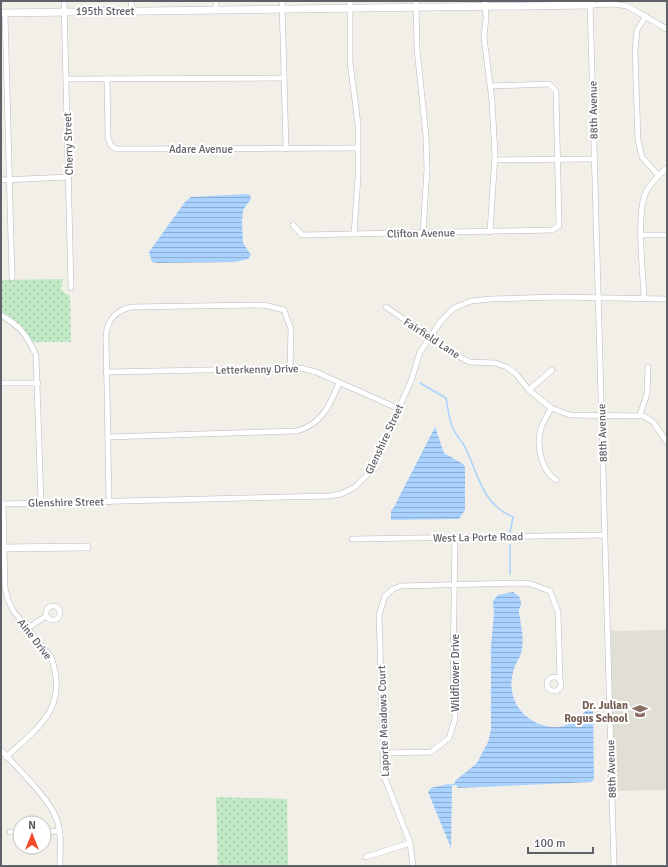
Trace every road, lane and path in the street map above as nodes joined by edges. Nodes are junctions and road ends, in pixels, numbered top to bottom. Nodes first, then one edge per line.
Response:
1 (64, 1) edge
2 (131, 1) edge
3 (216, 1) edge
4 (282, 1) edge
5 (350, 1) edge
6 (591, 3) edge
7 (485, 4) edge
8 (416, 5) edge
9 (350, 9) junction
10 (216, 10) junction
11 (282, 10) junction
12 (64, 11) junction
13 (132, 11) junction
14 (3, 13) edge
15 (646, 16) junction
16 (667, 29) edge
17 (4, 71) edge
18 (284, 78) junction
19 (66, 79) junction
20 (107, 79) junction
21 (490, 86) junction
22 (358, 148) junction
23 (286, 149) junction
24 (557, 159) junction
25 (594, 159) junction
26 (495, 160) junction
27 (667, 168) edge
28 (658, 175) junction
29 (69, 177) junction
30 (1, 180) edge
31 (10, 180) junction
32 (293, 225) dead end
33 (490, 232) junction
34 (423, 233) junction
35 (354, 234) junction
36 (642, 235) junction
37 (667, 235) edge
38 (12, 278) dead end
39 (71, 288) dead end
40 (598, 299) junction
41 (644, 299) junction
42 (667, 299) edge
43 (386, 307) dead end
44 (1, 315) edge
45 (429, 337) junction
46 (648, 367) dead end
47 (290, 368) junction
48 (552, 370) dead end
49 (106, 372) junction
50 (1, 383) edge
51 (38, 383) junction
52 (339, 383) junction
53 (528, 390) junction
54 (550, 408) junction
55 (399, 409) junction
56 (602, 414) junction
57 (640, 415) junction
58 (108, 437) junction
59 (667, 442) edge
60 (556, 480) dead end
61 (109, 502) junction
62 (41, 503) junction
63 (2, 504) edge
64 (605, 534) junction
65 (455, 537) junction
66 (352, 539) dead end
67 (2, 548) edge
68 (87, 548) dead end
69 (456, 585) junction
70 (46, 616) dead end
71 (28, 628) junction
72 (560, 681) dead end
73 (1, 750) edge
74 (383, 753) junction
75 (6, 756) junction
76 (52, 831) edge
77 (59, 831) junction
78 (410, 843) junction
79 (366, 857) dead end
80 (60, 866) edge
81 (413, 866) edge
82 (614, 866) edge

1 - 12 street, Cherry Street
2 - 13 street
3 - 10 street
4 - 11 street
5 - 9 street
6 - 7 street, 195th Street
6 - 15 street
6 - 25 street, 88th Avenue
7 - 8 street, 195th Street
7 - 21 street
8 - 9 street, 195th Street
8 - 34 street
9 - 11 street, 195th Street
9 - 22 street
10 - 11 street, 195th Street
10 - 13 street, 195th Street
11 - 18 street
12 - 13 street, 195th Street
12 - 14 street, 195th Street
12 - 19 street, Cherry Street
14 - 17 street
15 - 16 street
15 - 28 street
17 - 31 street
18 - 20 street
18 - 23 street
19 - 20 street
19 - 29 street, Cherry Street
20 - 23 street, Adare Avenue
21 - 24 street
21 - 26 street
22 - 23 street, Adare Avenue
22 - 35 street
24 - 25 street
24 - 26 street
24 - 33 street, Clifton Avenue
25 - 40 street, 88th Avenue
26 - 33 street
27 - 28 street
28 - 36 street
29 - 31 street
29 - 39 street, Cherry Street
30 - 31 street
31 - 38 street
32 - 35 street, Clifton Avenue
33 - 34 street, Clifton Avenue
34 - 35 street, Clifton Avenue
36 - 37 street
36 - 41 street
40 - 41 street, Glenshire Street
40 - 45 street, Glenshire Street
40 - 56 street, 88th Avenue
41 - 42 street, Glenshire Street
43 - 45 street, Fairfield Lane
44 - 51 street
45 - 53 street, Fairfield Lane
45 - 55 street, Glenshire Street
46 - 57 street
47 - 49 street, Letterkenny Drive
47 - 49 street
47 - 52 street, Letterkenny Drive
48 - 53 street
49 - 58 street
50 - 51 street
51 - 62 street
52 - 55 street, Letterkenny Drive
52 - 58 street
53 - 54 street, Fairfield Lane
54 - 56 street, Fairfield Lane
54 - 60 street
55 - 61 street, Glenshire Street
56 - 57 street, Fairfield Lane
56 - 64 street, 88th Avenue
57 - 59 street
58 - 61 street
61 - 62 street, Glenshire Street
62 - 63 street, Glenshire Street
63 - 67 street, Aine Drive
64 - 65 street, West La Porte Road
64 - 82 street, 88th Avenue
65 - 66 street, West La Porte Road
65 - 69 street, Wildflower Drive
67 - 68 street
67 - 71 street, Aine Drive
69 - 72 street
69 - 74 street, Wildflower Drive
69 - 74 street, Laporte Meadows Court
70 - 71 street
71 - 75 street, Aine Drive
73 - 75 street
74 - 78 street, Laporte Meadows Court
75 - 77 street
76 - 77 street
77 - 80 street
78 - 79 street
78 - 81 street, Laporte Meadows Court

